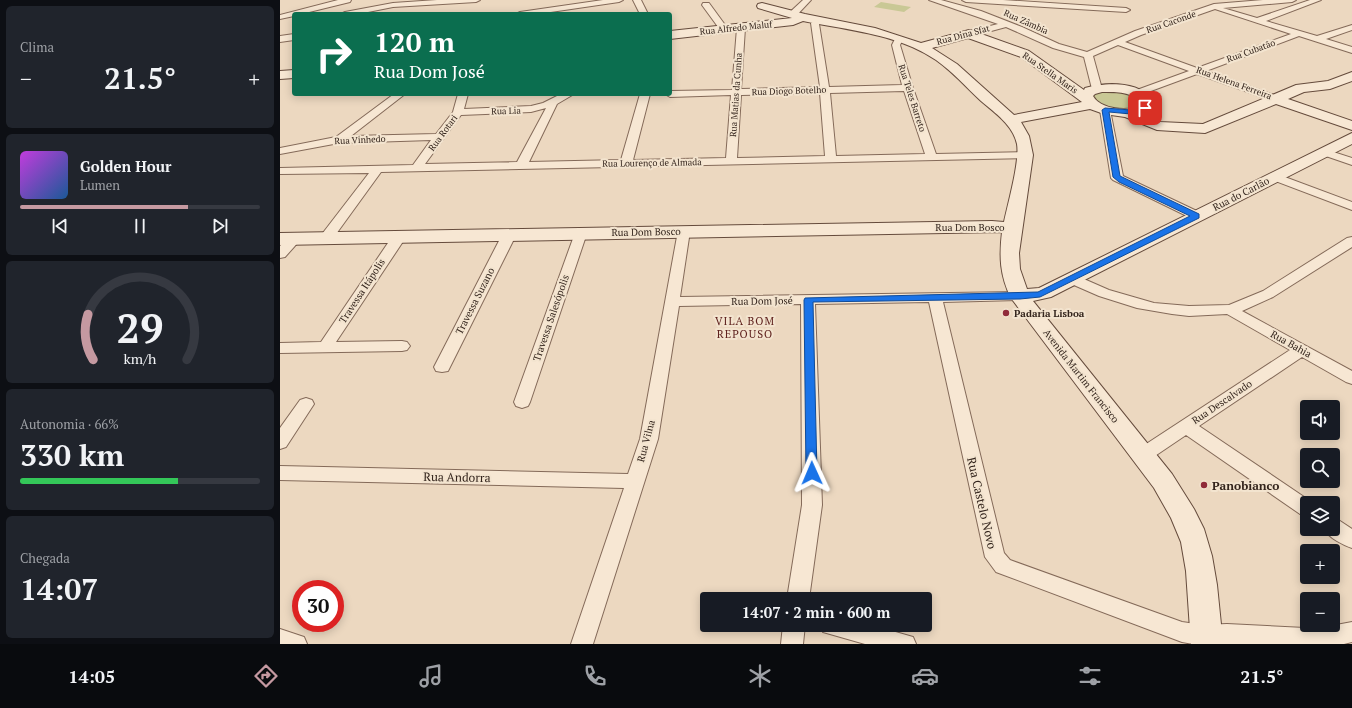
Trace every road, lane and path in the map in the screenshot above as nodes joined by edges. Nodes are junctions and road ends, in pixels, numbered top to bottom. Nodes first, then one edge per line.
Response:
1 (347, 0) edge
2 (408, 0) edge
3 (476, 0) edge
4 (558, 0) edge
5 (619, 0) edge
6 (637, 0) edge
7 (807, 0) edge
8 (934, 0) edge
9 (966, 0) edge
10 (1292, 0) edge
11 (1300, 0) edge
12 (1314, 1) edge
13 (758, 3) edge
14 (393, 5) junction
15 (706, 5) dead end
16 (1213, 7) junction
17 (560, 9) junction
18 (1126, 10) dead end
19 (300, 12) edge
20 (356, 12) edge
21 (536, 12) edge
22 (643, 12) edge
23 (292, 14) edge
24 (280, 17) edge
25 (796, 18) junction
26 (1257, 21) junction
27 (819, 22) junction
28 (1007, 24) junction
29 (1352, 27) edge
30 (741, 28) junction
31 (724, 29) junction
32 (969, 34) junction
33 (1298, 34) junction
34 (672, 35) edge
35 (292, 37) edge
36 (280, 39) edge
37 (899, 39) junction
38 (1318, 39) junction
39 (1116, 42) junction
40 (920, 47) junction
41 (1352, 50) edge
42 (1088, 55) junction
43 (1198, 70) junction
44 (292, 74) edge
45 (280, 75) edge
46 (1352, 76) edge
47 (908, 88) junction
48 (1097, 88) junction
49 (825, 90) junction
50 (735, 92) junction
51 (1137, 93) junction
52 (672, 94) edge
53 (397, 96) edge
54 (462, 96) edge
55 (565, 96) edge
56 (644, 96) edge
57 (1276, 98) junction
58 (1089, 101) junction
59 (553, 102) junction
60 (1105, 110) junction
61 (458, 112) junction
62 (1127, 112) junction
63 (1011, 120) junction
64 (1352, 126) edge
65 (440, 137) junction
66 (1352, 138) edge
67 (339, 140) junction
68 (280, 151) edge
69 (1324, 152) junction
70 (1025, 155) junction
71 (932, 157) junction
72 (831, 159) junction
73 (731, 162) junction
74 (1352, 162) edge
75 (626, 164) junction
76 (521, 166) junction
77 (416, 169) junction
78 (377, 170) junction
79 (280, 171) edge
80 (1274, 177) junction
81 (1352, 206) edge
82 (1196, 216) junction
83 (1013, 228) junction
84 (684, 232) junction
85 (581, 233) junction
86 (509, 235) junction
87 (399, 236) junction
88 (326, 238) junction
89 (287, 239) edge
90 (1352, 241) edge
91 (280, 254) edge
92 (1072, 279) junction
93 (1020, 296) junction
94 (935, 298) junction
95 (808, 300) junction
96 (672, 302) junction
97 (1230, 310) junction
98 (326, 346) junction
99 (402, 346) dead end
100 (280, 348) edge
101 (1301, 350) junction
102 (442, 367) dead end
103 (1352, 378) edge
104 (522, 402) dead end
105 (306, 404) dead end
106 (1186, 426) junction
107 (280, 442) edge
108 (1143, 455) junction
109 (280, 473) edge
110 (634, 481) junction
111 (1300, 504) edge
112 (1340, 532) edge
113 (1352, 540) edge
114 (799, 592) edge
115 (793, 632) edge
116 (858, 632) edge
117 (1352, 632) edge
118 (280, 639) edge
119 (1206, 640) edge
120 (296, 644) edge
121 (582, 644) edge
122 (792, 644) edge
123 (905, 644) edge

1 - 19 street
2 - 14 street
3 - 14 street
4 - 17 street
5 - 17 street
6 - 22 street
7 - 25 street
8 - 28 street, Rua Zâmbia
9 - 18 street
10 - 16 street, Rua Caconde
11 - 12 street
12 - 26 street
13 - 25 street, Avenida Martim Francisco
14 - 20 street
15 - 31 street
16 - 26 street
16 - 39 street, Rua Caconde
17 - 21 street
23 - 24 street
25 - 27 street, Avenida Martim Francisco
25 - 30 street, Rua Alfredo Maluf
26 - 33 street
27 - 37 street, Avenida Martim Francisco
27 - 49 street
28 - 32 street, Rua Dina Sfat
28 - 42 street, Rua Zâmbia
29 - 38 street
30 - 31 street, Rua Alfredo Maluf
30 - 50 street, Rua Matias da Cunha
31 - 34 street, Rua Alfredo Maluf
32 - 40 street, Rua Dina Sfat
32 - 58 street, Rua Stella Maris
33 - 38 street
33 - 43 street, Rua Cubatão
35 - 36 street
37 - 40 street, Avenida Martim Francisco
37 - 47 street, Rua Teles Barreto
38 - 41 street
39 - 42 street, Rua Caconde
39 - 43 street, Rua Helena Ferreira
40 - 63 street, Avenida Martim Francisco
42 - 48 street
43 - 51 street, Rua Cubatão
43 - 57 street, Rua Helena Ferreira
44 - 45 street
46 - 57 street
47 - 49 street, Rua Diogo Botelho
47 - 71 street, Rua Teles Barreto
48 - 51 street
48 - 58 street
49 - 50 street, Rua Diogo Botelho
49 - 72 street
50 - 52 street, Rua Diogo Botelho
50 - 73 street, Rua Matias da Cunha
51 - 62 street
53 - 67 street
54 - 61 street, Rua Rotari
55 - 59 street, Rua Lia
56 - 75 street
57 - 62 street
57 - 64 street, Rua Helena Ferreira
58 - 60 street, Rua Stella Maris
58 - 63 street
59 - 61 street, Rua Lia
59 - 76 street
60 - 62 street, Rua Stella Maris
60 - 82 street
61 - 65 street, Rua Rotari
63 - 70 street, Avenida Martim Francisco
65 - 67 street, Rua Vinhedo
65 - 77 street, Rua Rotari
66 - 69 street, Rua do Carlão
67 - 68 street, Rua Vinhedo
69 - 74 street
69 - 80 street, Rua do Carlão
70 - 71 street, Rua Lourenço de Almada
70 - 83 street, Avenida Martim Francisco
71 - 72 street, Rua Lourenço de Almada
72 - 73 street, Rua Lourenço de Almada
73 - 75 street, Rua Lourenço de Almada
75 - 76 street, Rua Lourenço de Almada
76 - 77 street, Rua Lourenço de Almada
77 - 78 street, Rua Lourenço de Almada
78 - 79 street, Rua Lourenço de Almada
78 - 88 street
80 - 81 street
80 - 82 street, Rua do Carlão
82 - 92 street, Rua do Carlão
83 - 84 street, Rua Dom Bosco
83 - 93 street, Avenida Martim Francisco
84 - 85 street, Rua Dom Bosco
84 - 96 street, Rua Vilna
85 - 86 street, Rua Dom Bosco
85 - 104 street, Travessa Salesópolis
86 - 87 street, Rua Dom Bosco
86 - 102 street, Travessa Suzano
87 - 88 street, Rua Dom Bosco
87 - 98 street, Travessa Itápolis
88 - 89 street, Rua Dom Bosco
89 - 91 street
90 - 97 street
92 - 93 street, Rua do Carlão
92 - 97 street
93 - 94 street, Rua Dom José
93 - 108 street, Avenida Martim Francisco
94 - 95 street, Rua Dom José
94 - 119 street, Rua Castelo Novo
95 - 96 street, Rua Dom José
95 - 114 street
96 - 110 street, Rua Vilna
97 - 101 street, Rua Bahia
98 - 99 street
98 - 100 street
101 - 103 street, Rua Bahia
101 - 106 street, Rua Descalvado
105 - 107 street
106 - 108 street, Rua Descalvado
106 - 111 street
108 - 119 street, Avenida Martim Francisco
109 - 110 street, Rua Andorra
110 - 121 street, Rua Vilna
112 - 113 street
115 - 122 street
116 - 123 street
117 - 119 street, Rua Castelo Novo
118 - 120 street

